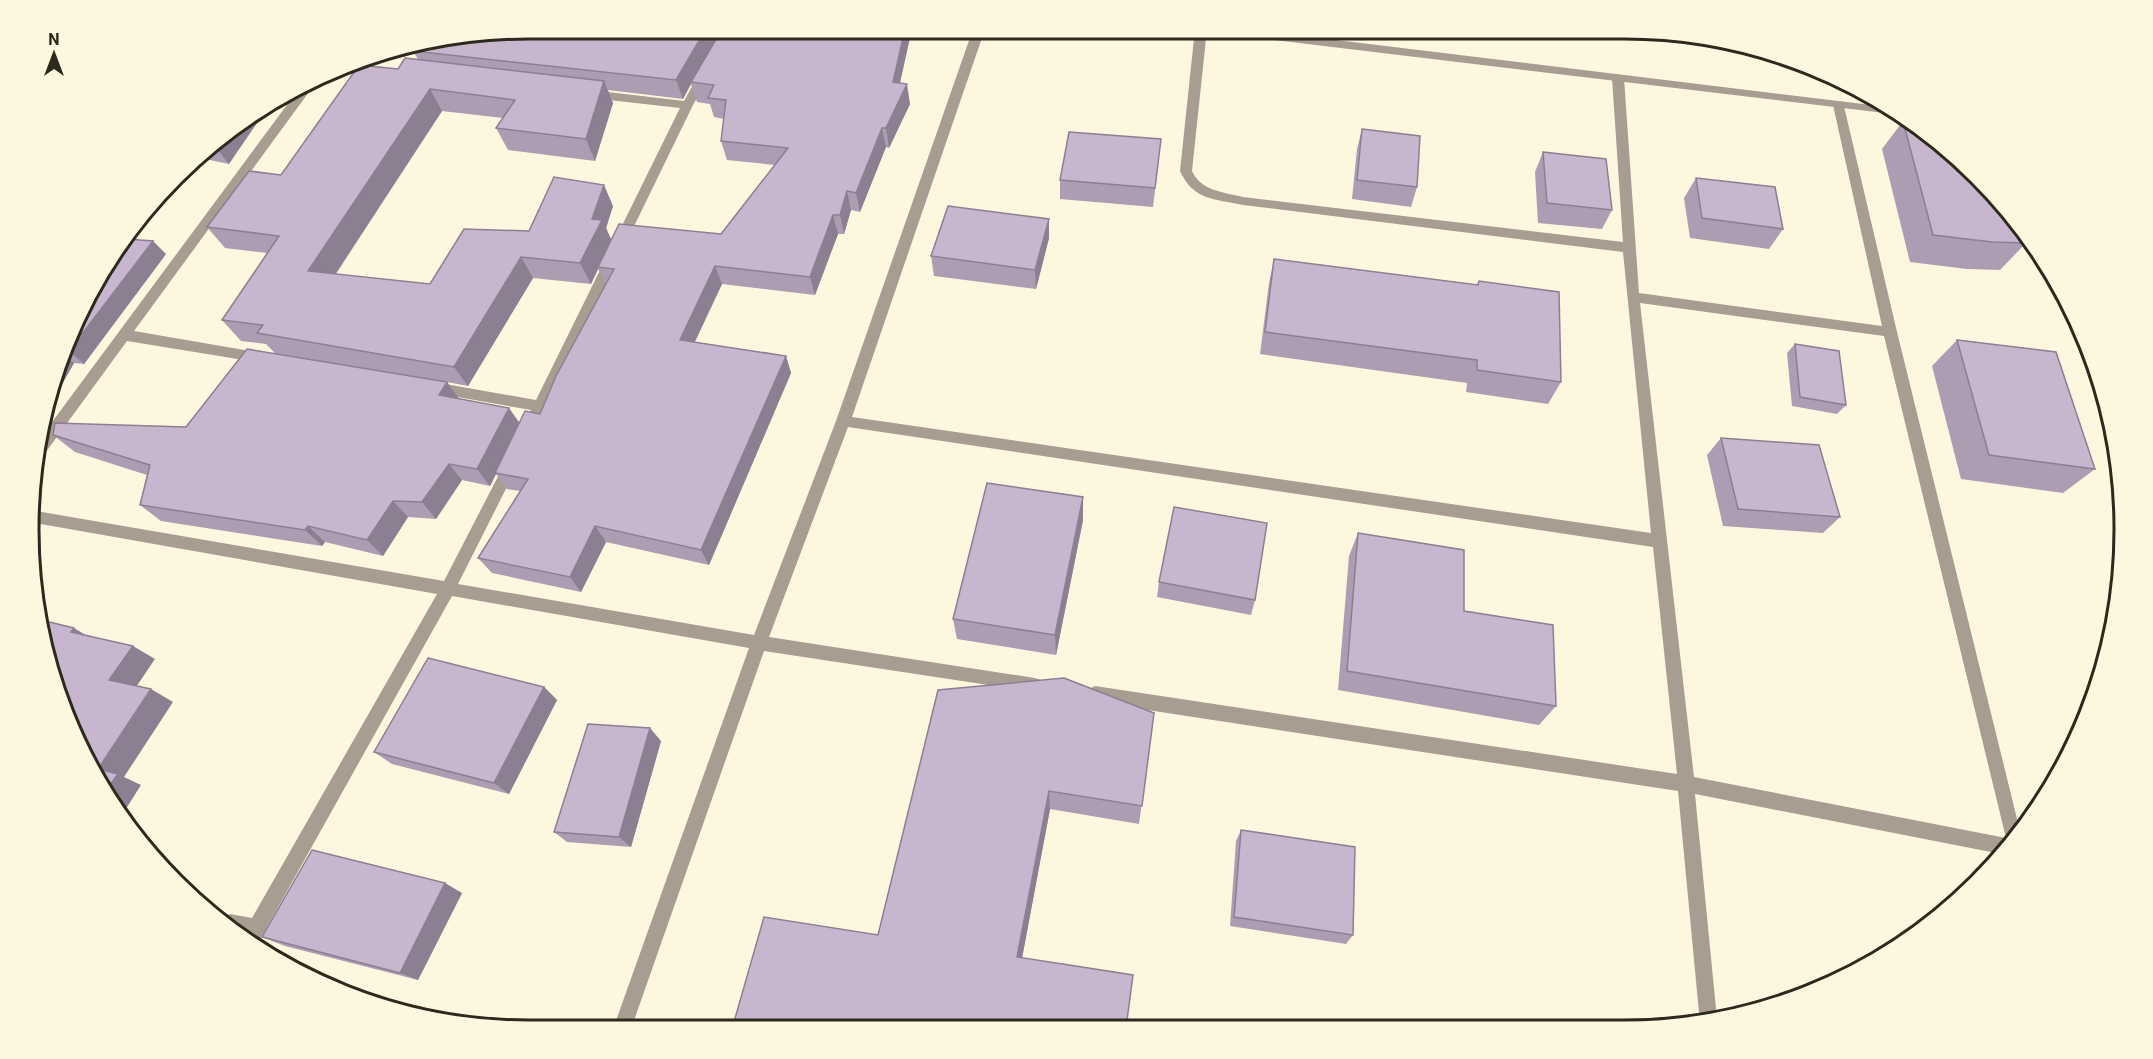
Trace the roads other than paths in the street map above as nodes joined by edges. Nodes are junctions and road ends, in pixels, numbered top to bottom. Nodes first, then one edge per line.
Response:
1 (976, 39) edge
2 (1200, 39) edge
3 (1297, 39) edge
4 (709, 67) edge
5 (362, 69) edge
6 (393, 72) edge
7 (1618, 78) junction
8 (581, 93) edge
9 (299, 97) edge
10 (687, 105) junction
11 (1839, 105) junction
12 (1876, 109) edge
13 (1630, 248) junction
14 (1633, 297) junction
15 (1890, 333) junction
16 (124, 335) junction
17 (274, 360) edge
18 (425, 386) edge
19 (540, 406) junction
20 (843, 421) junction
21 (47, 440) edge
22 (39, 519) edge
23 (1659, 541) junction
24 (447, 590) junction
25 (759, 643) junction
26 (1053, 688) edge
27 (1076, 692) edge
28 (1686, 784) junction
29 (2012, 829) edge
30 (1999, 845) edge
31 (253, 933) edge
32 (1707, 1013) edge
33 (625, 1020) edge

1 - 20 street
2 - 13 street
3 - 7 street
4 - 10 street
5 - 6 street
7 - 11 street
7 - 13 street
8 - 10 street
9 - 16 street
10 - 19 street
11 - 12 street
11 - 15 street
13 - 14 street
14 - 15 street
14 - 23 street
15 - 29 street
16 - 17 street
16 - 21 street
18 - 19 street
19 - 24 street
20 - 23 street
20 - 25 street
22 - 24 street
23 - 28 street
24 - 25 street
24 - 31 street
25 - 26 street
25 - 33 street
27 - 28 street
28 - 30 street
28 - 32 street

